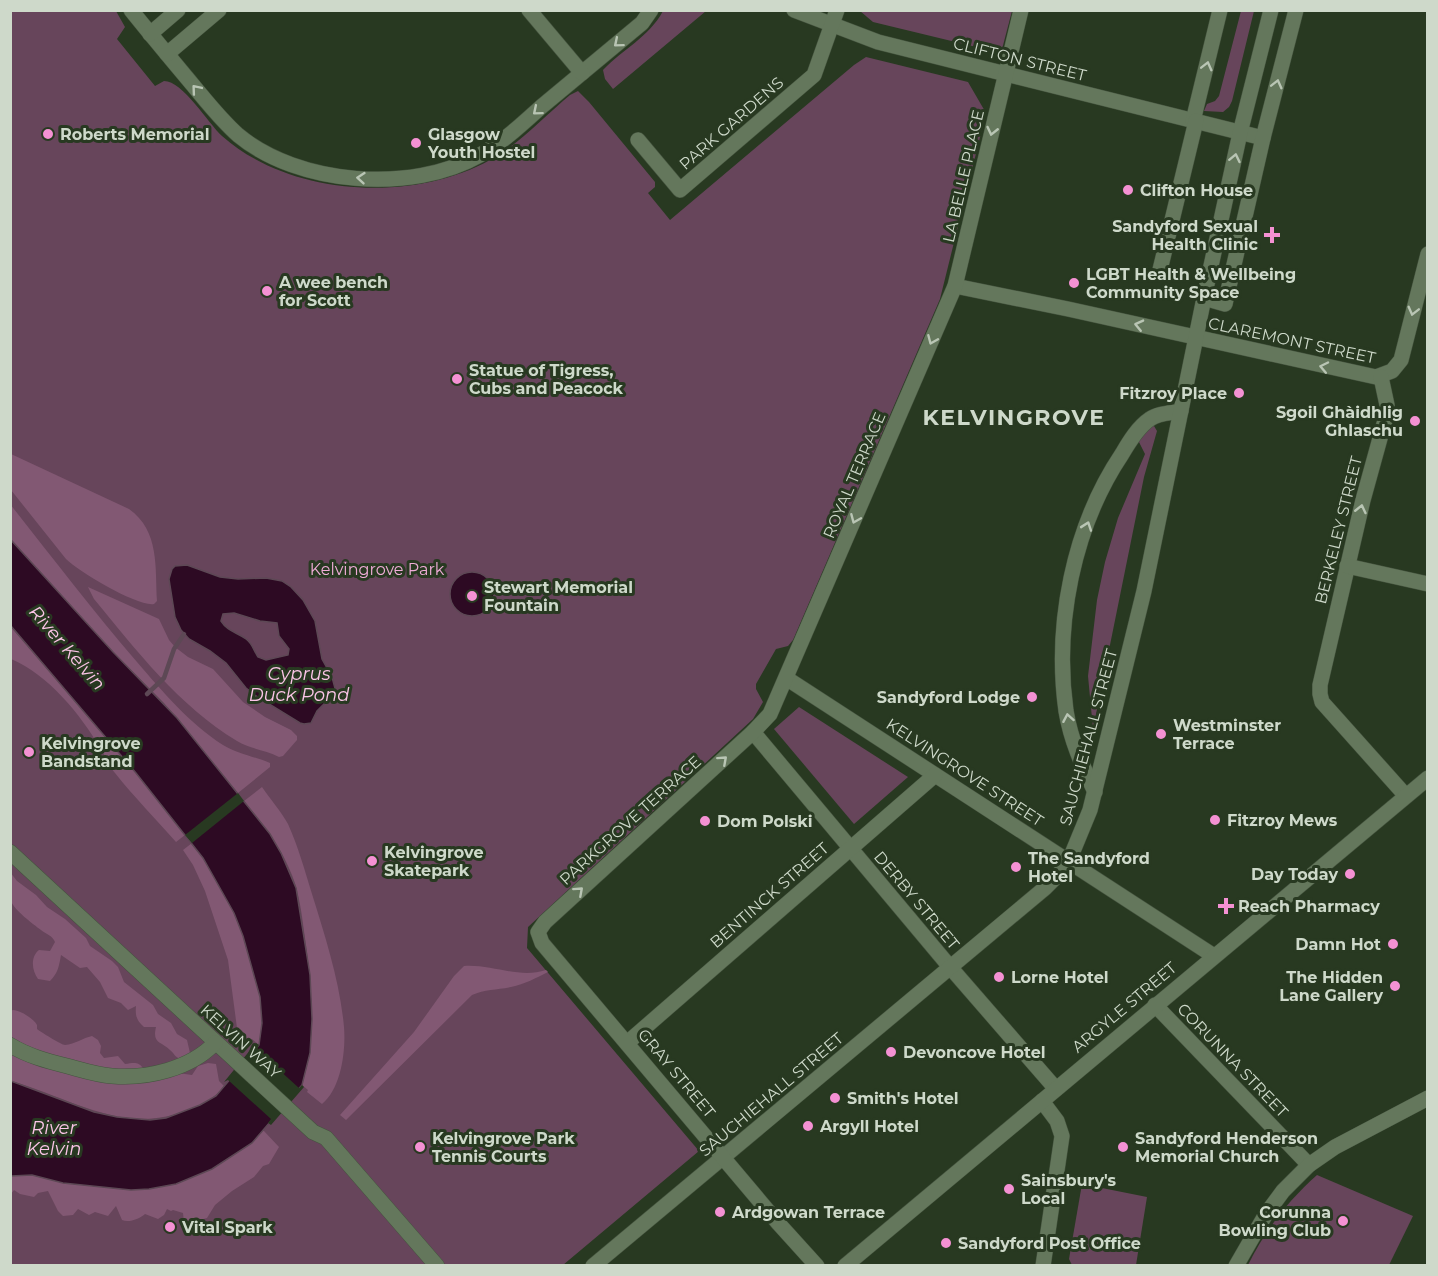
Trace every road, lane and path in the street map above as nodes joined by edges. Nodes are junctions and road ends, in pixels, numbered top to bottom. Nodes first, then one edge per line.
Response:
1 (131, 10) edge
2 (178, 10) edge
3 (219, 10) edge
4 (529, 10) edge
5 (651, 10) edge
6 (794, 10) edge
7 (1021, 10) edge
8 (1220, 10) edge
9 (1271, 10) edge
10 (1296, 10) edge
11 (835, 18) edge
12 (150, 34) junction
13 (167, 54) junction
14 (582, 73) junction
15 (1005, 74) junction
16 (1194, 121) junction
17 (1240, 132) junction
18 (1263, 138) junction
19 (638, 140) dead end
20 (1428, 254) edge
21 (1159, 274) dead end
22 (955, 286) junction
23 (1204, 298) junction
24 (1196, 338) junction
25 (1381, 377) junction
26 (1181, 411) junction
27 (1347, 566) junction
28 (1428, 584) edge
29 (786, 678) junction
30 (753, 732) junction
31 (935, 775) junction
32 (1428, 778) edge
33 (1095, 792) junction
34 (1406, 796) junction
35 (850, 847) junction
36 (10, 852) edge
37 (1069, 861) junction
38 (1214, 956) junction
39 (950, 967) junction
40 (580, 986) joint
41 (1155, 1005) junction
42 (215, 1043) junction
43 (627, 1043) junction
44 (10, 1045) edge
45 (1056, 1089) junction
46 (1428, 1098) edge
47 (1042, 1101) junction
48 (724, 1157) junction
49 (1309, 1165) junction
50 (437, 1266) edge
51 (593, 1266) edge
52 (817, 1266) edge
53 (845, 1266) edge
54 (1043, 1266) edge
55 (1236, 1266) edge

1 - 12 street
2 - 12 street
3 - 13 street
4 - 14 street
5 -> 14 street
6 - 11 street, CLIFTON STREET
7 - 15 street, LA BELLE PLACE
16 -> 8 street
9 - 17 street, SAUCHIEHALL STREET
18 -> 10 street
11 - 15 street, CLIFTON STREET
11 - 19 street, PARK GARDENS
12 - 13 street
14 -> 13 street
15 - 16 street, CLIFTON STREET
15 -> 22 street, LA BELLE PLACE
16 - 17 street, CLIFTON STREET
16 - 21 street
17 - 18 street, CLIFTON STREET
23 -> 17 street, SAUCHIEHALL STREET
18 - 23 street
20 -> 25 street
24 -> 22 street, CLAREMONT STREET
22 -> 29 street, ROYAL TERRACE
23 - 24 street, SAUCHIEHALL STREET
25 -> 24 street, CLAREMONT STREET
24 - 26 street, SAUCHIEHALL STREET
27 -> 25 street, BERKELEY STREET
26 - 33 street, SAUCHIEHALL STREET
33 -> 26 street
27 - 28 street
27 - 34 street, BERKELEY STREET
29 - 30 street, PARKGROVE TERRACE
29 - 31 street, KELVINGROVE STREET
30 - 35 street, DERBY STREET
40 -> 30 street, PARKGROVE TERRACE
31 - 35 street, BENTINCK STREET
31 - 37 street, KELVINGROVE STREET
32 - 34 street, ARGYLE STREET
33 - 37 street, SAUCHIEHALL STREET
34 - 38 street, ARGYLE STREET
35 - 39 street, DERBY STREET
35 - 43 street, BENTINCK STREET
36 - 42 street, KELVIN WAY
37 - 38 street, KELVINGROVE STREET
37 - 39 street, SAUCHIEHALL STREET
38 - 41 street, ARGYLE STREET
39 - 45 street, DERBY STREET
39 - 48 street, SAUCHIEHALL STREET
40 - 43 street, GRAY STREET
41 - 45 street, ARGYLE STREET
41 - 49 street, CORUNNA STREET
42 - 44 street
42 - 50 street, KELVIN WAY
43 - 48 street, GRAY STREET
45 - 47 street, ARGYLE STREET
46 - 49 street
47 - 53 street, ARGYLE STREET
47 - 54 street
48 - 51 street, SAUCHIEHALL STREET
48 - 52 street, GRAY STREET
49 - 55 street

